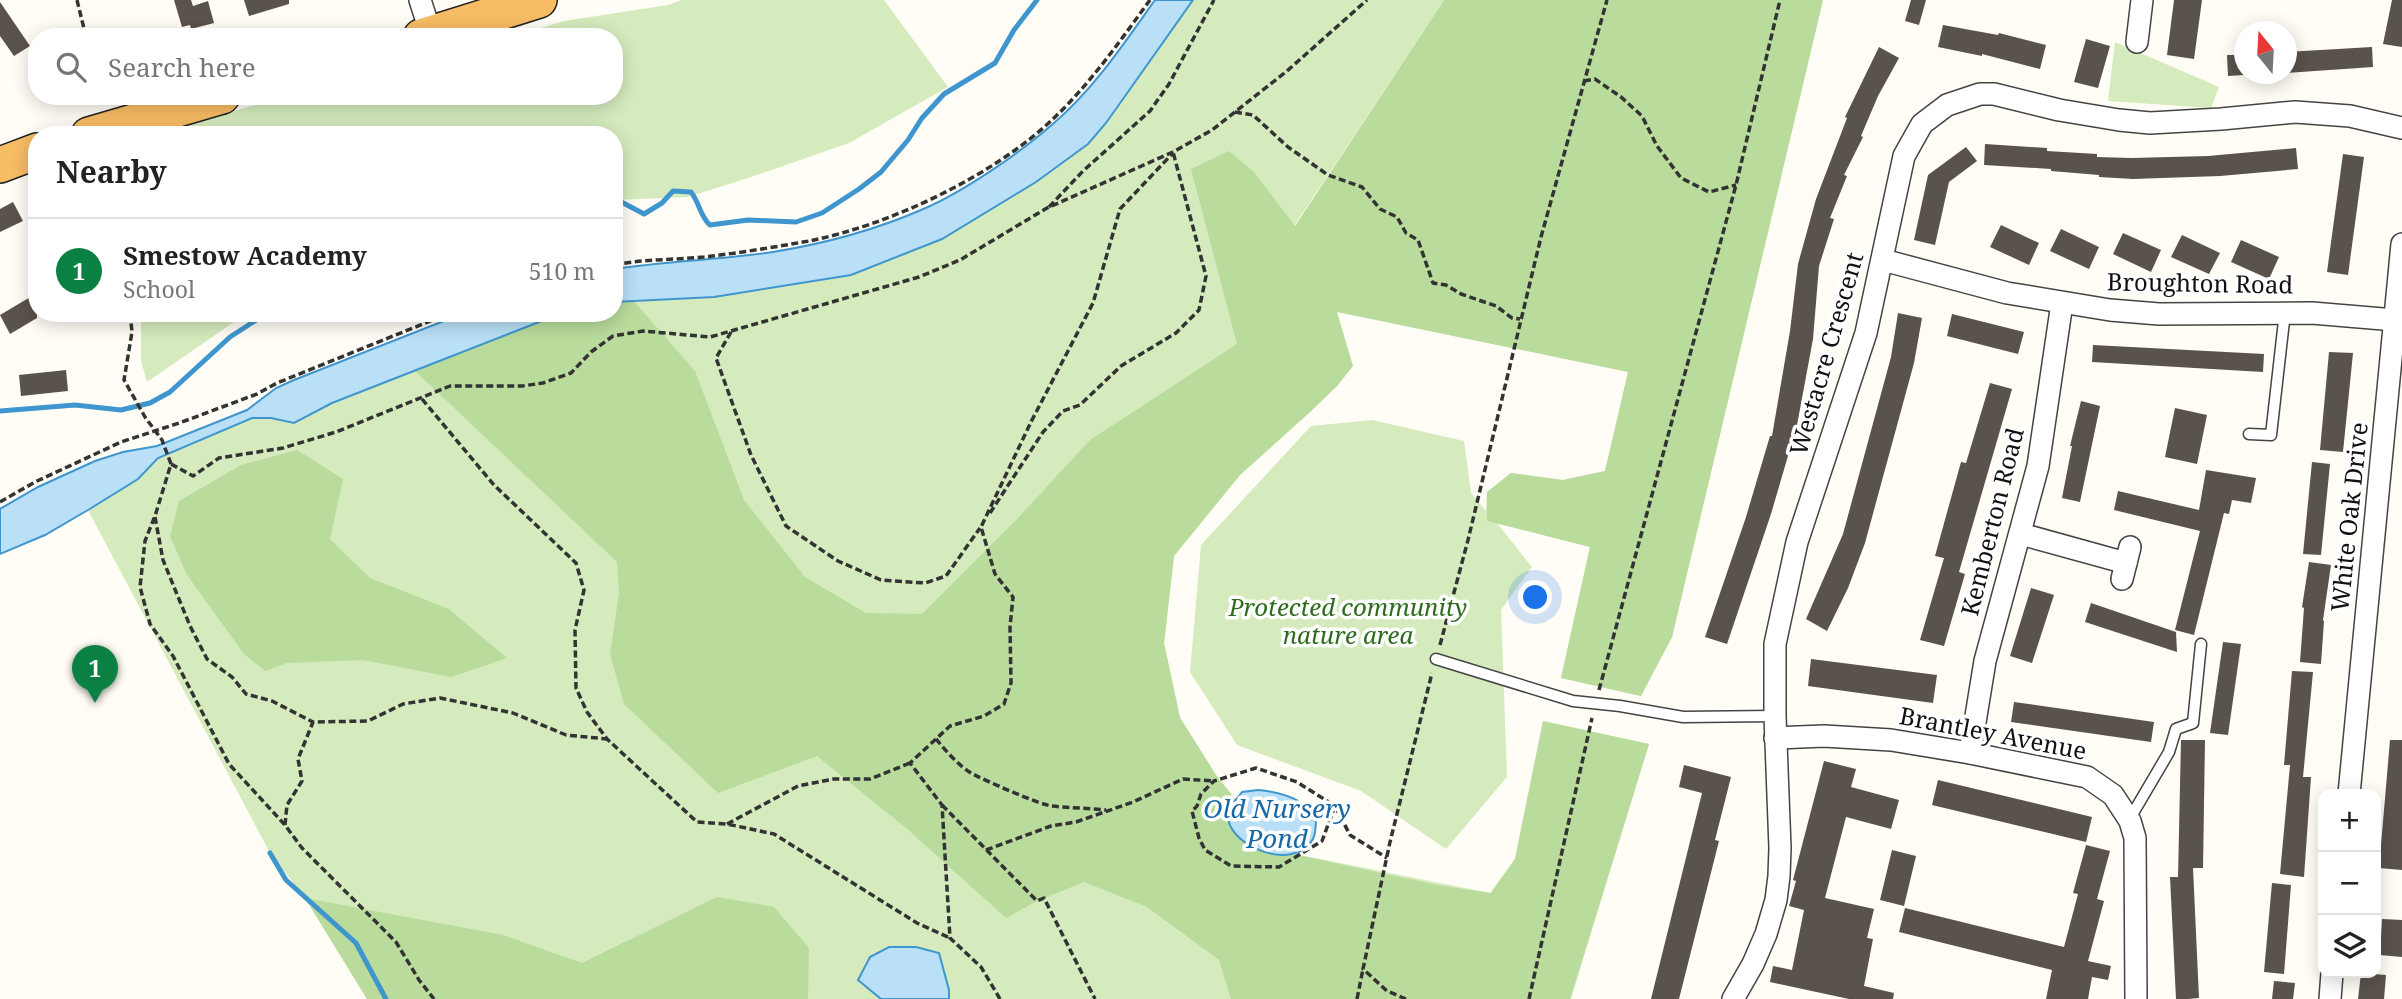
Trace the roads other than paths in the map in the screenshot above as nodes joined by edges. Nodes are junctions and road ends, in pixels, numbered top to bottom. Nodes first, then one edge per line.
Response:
1 (420, 0) edge
2 (539, 0) edge
3 (2142, 0) edge
4 (425, 28) edge
5 (449, 28) edge
6 (2137, 42) dead end
7 (191, 105) edge
8 (120, 126) edge
9 (2402, 128) edge
10 (28, 154) edge
11 (0, 165) edge
12 (2402, 244) edge
13 (1883, 260) junction
14 (2062, 303) junction
15 (2285, 312) junction
16 (2395, 320) junction
17 (2249, 434) dead end
18 (2021, 534) junction
19 (2126, 563) dead end
20 (2201, 644) dead end
21 (1436, 659) road end
22 (1775, 727) junction
23 (1970, 753) junction
24 (2349, 789) edge
25 (2129, 820) junction
26 (2332, 978) edge
27 (1733, 999) edge
28 (2136, 999) edge
29 (2330, 999) edge

1 - 4 street
2 - 5 highway
3 - 6 street
7 - 8 highway
9 - 13 street, Westacre Crescent
10 - 11 highway
12 - 16 street, White Oak Drive
13 - 14 street, Broughton Road
13 - 22 street, Westacre Crescent
14 - 15 street, Broughton Road
14 - 18 street, Kemberton Road
15 - 16 street, Broughton Road
15 - 17 lane
16 - 24 street, White Oak Drive
18 - 19 street
18 - 23 street, Kemberton Road
20 - 25 lane
21 - 22 lane
22 - 23 street, Brantley Avenue
22 - 27 street, Westacre Crescent
23 - 25 street, Brantley Avenue
25 - 28 street, Brantley Avenue
26 - 29 street

